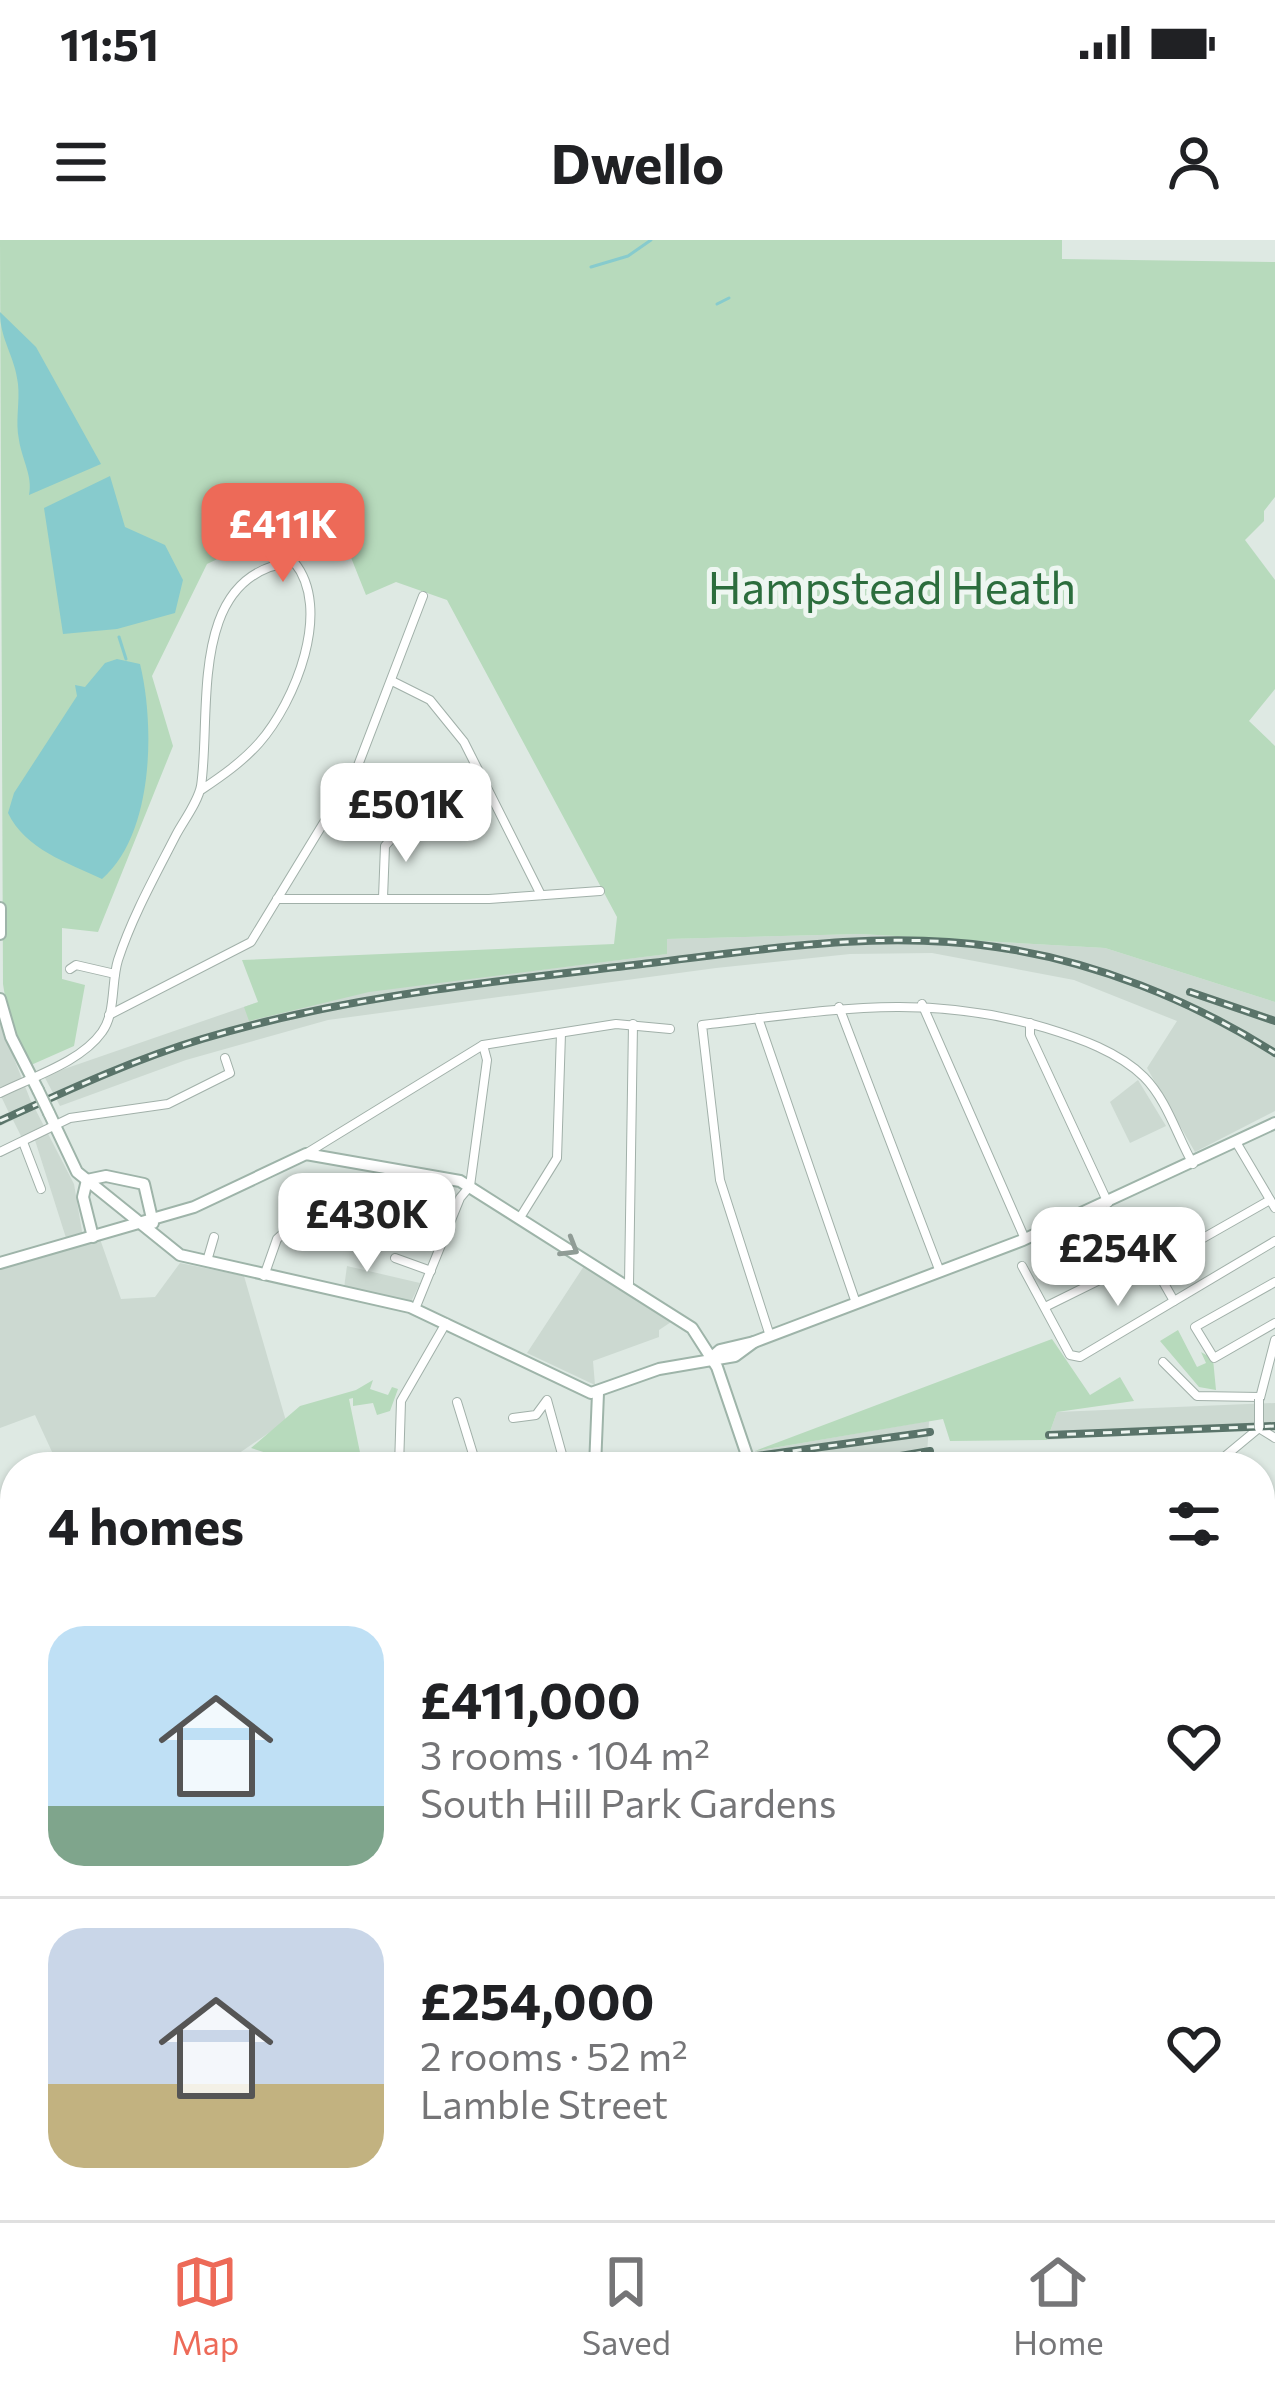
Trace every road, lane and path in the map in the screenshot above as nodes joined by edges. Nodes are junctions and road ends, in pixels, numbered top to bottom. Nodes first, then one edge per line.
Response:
1 (423, 596) dead end
2 (392, 681) junction
3 (201, 790) junction
4 (406, 822) dead end
5 (600, 891) dead end
6 (541, 896) junction
7 (383, 898) junction
8 (277, 899) junction
9 (0, 908) edge
10 (0, 934) edge
11 (70, 970) dead end
12 (115, 974) junction
13 (0, 999) edge
14 (922, 1004) junction
15 (839, 1006) junction
16 (109, 1015) junction
17 (758, 1018) junction
18 (1030, 1023) junction
19 (632, 1024) junction
20 (670, 1029) dead end
21 (561, 1033) junction
22 (483, 1045) junction
23 (225, 1058) dead end
24 (32, 1077) junction
25 (0, 1093) edge
26 (52, 1119) junction
27 (1275, 1123) edge
28 (23, 1142) junction
29 (1236, 1142) junction
30 (323, 1150) junction
31 (0, 1152) edge
32 (1193, 1164) junction
33 (87, 1180) junction
34 (470, 1186) junction
35 (40, 1189) dead end
36 (1108, 1204) junction
37 (1273, 1204) edge
38 (154, 1216) junction
39 (521, 1216) junction
40 (137, 1221) junction
41 (151, 1232) junction
42 (358, 1236) dead end
43 (93, 1237) junction
44 (214, 1237) dead end
45 (1025, 1239) junction
46 (1275, 1241) edge
47 (395, 1258) dead end
48 (0, 1263) edge
49 (206, 1263) junction
50 (1022, 1266) dead end
51 (1154, 1266) junction
52 (431, 1271) junction
53 (940, 1272) junction
54 (264, 1276) junction
55 (1275, 1282) edge
56 (629, 1284) junction
57 (1174, 1301) junction
58 (856, 1303) junction
59 (1045, 1307) junction
60 (415, 1310) junction
61 (1275, 1323) edge
62 (441, 1325) junction
63 (770, 1336) junction
64 (696, 1337) junction
65 (754, 1342) junction
66 (1274, 1348) edge
67 (735, 1356) junction
68 (712, 1357) junction
69 (697, 1360) junction
70 (1163, 1362) dead end
71 (721, 1380) junction
72 (598, 1394) junction
73 (1260, 1398) junction
74 (458, 1402) dead end
75 (513, 1418) dead end
76 (1258, 1432) junction
77 (1275, 1438) edge
78 (399, 1452) edge
79 (473, 1452) edge
80 (561, 1452) edge
81 (596, 1452) edge
82 (746, 1452) edge
83 (1232, 1452) edge

1 - 2 street
2 - 6 street
2 - 8 street
3 - 3 street
3 - 12 street
4 - 7 street
5 - 6 street
6 - 7 street
7 - 8 street
8 - 16 street
9 - 10 main road
11 - 12 street
12 - 16 street
13 - 24 main road
14 - 15 street
14 - 18 street
14 - 45 street
15 - 17 street
15 - 53 street
16 - 24 street
17 - 58 street
17 - 63 street
18 - 32 street
18 - 36 street
19 - 20 street
19 - 21 street
19 - 56 street
21 - 22 street
21 - 39 street
22 - 30 street
22 - 34 street
23 - 26 street
24 - 25 street
24 - 26 main road, bridge
26 - 28 street
26 - 33 main road
27 - 29 main road
28 - 31 street
28 - 35 street
29 - 32 main road
29 - 37 street
30 - 34 main road
30 - 38 main road
32 - 36 main road
33 - 38 main road
33 - 40 main road
33 - 43 main road
34 - 39 main road
34 - 52 street
36 - 45 main road
37 - 51 street
38 - 40 main road
38 - 41 main road
39 -> 56 main road
40 - 41 main road
40 - 43 main road
41 - 49 main road
42 - 54 street
43 - 48 main road
44 - 49 street
45 - 53 main road
46 - 57 street
47 - 52 street
49 - 54 main road
50 - 59 street
51 - 57 street
51 - 59 street
52 - 60 street
53 - 58 main road
54 - 60 main road
55 - 61 street
56 - 64 main road
57 - 59 street
58 - 63 main road
60 - 62 main road
62 - 72 main road
62 - 78 street
63 - 65 main road
64 - 68 main road
64 - 69 main road
65 - 67 main road
65 - 68 main road
66 - 73 street
67 - 68 main road
67 - 71 main road
68 - 69 main road
68 - 71 main road
69 - 72 main road
70 - 73 street
71 - 82 main road
72 - 81 main road
73 - 76 street, bridge
74 - 79 street
75 - 80 street
76 - 77 street
76 - 83 street

